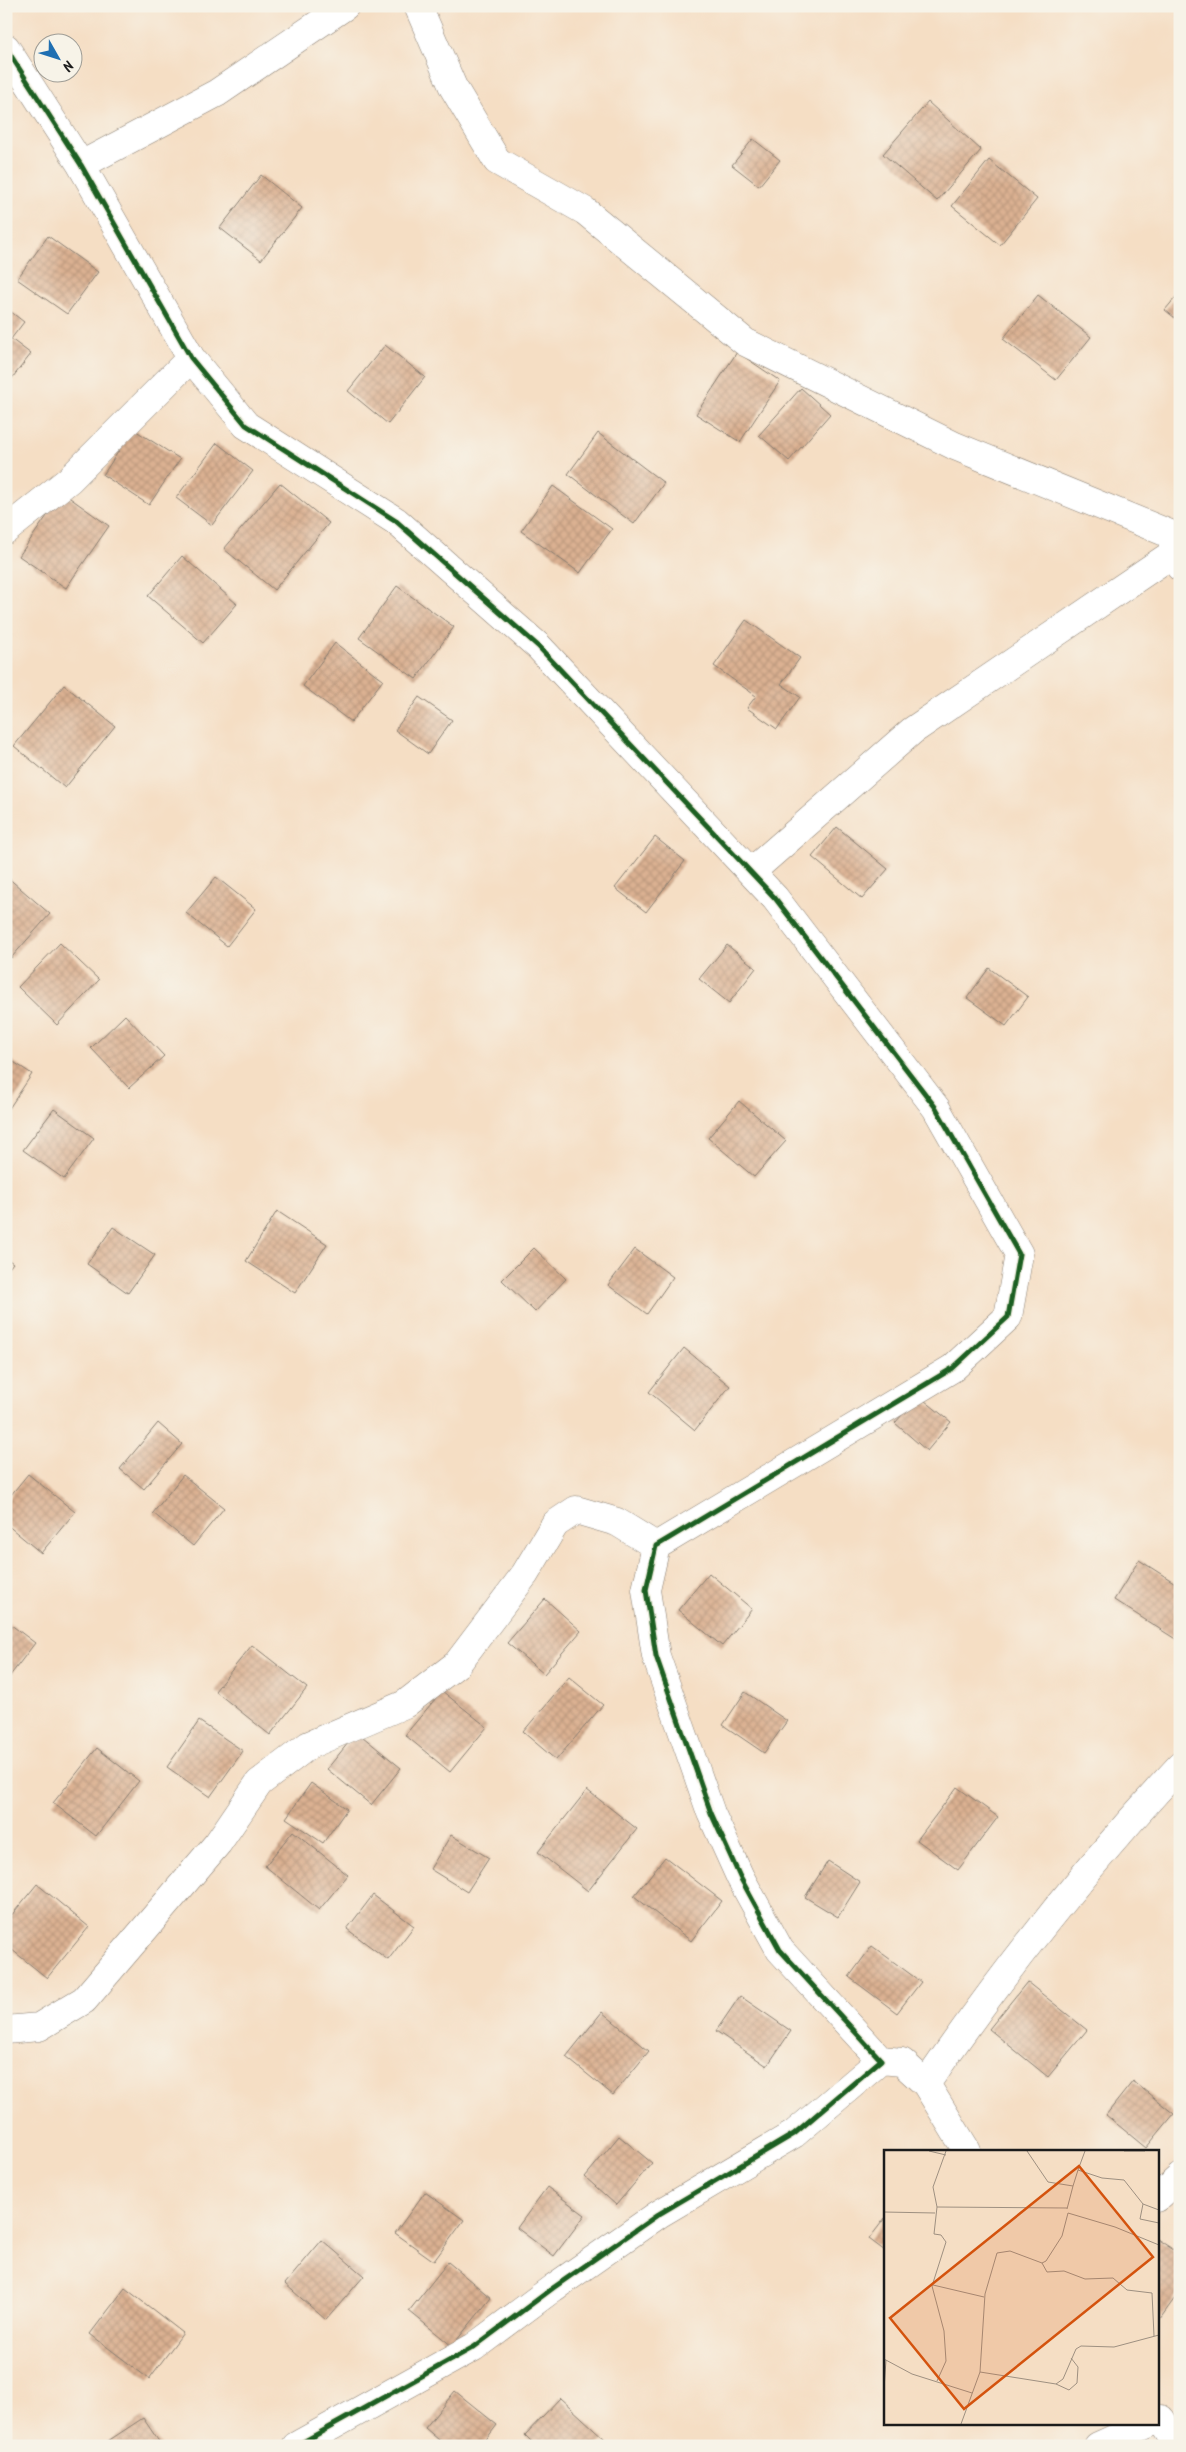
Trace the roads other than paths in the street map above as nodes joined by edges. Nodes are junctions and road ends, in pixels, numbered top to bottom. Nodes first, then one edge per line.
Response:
1 (345, 6) edge
2 (418, 6) edge
3 (6, 48) edge
4 (81, 165) junction
5 (191, 358) junction
6 (6, 530) edge
7 (1177, 559) edge
8 (751, 872) junction
9 (656, 1546) junction
10 (1180, 1766) edge
11 (6, 2030) edge
12 (881, 2060) junction
13 (926, 2084) junction
14 (965, 2150) edge
15 (1180, 2177) edge
16 (1158, 2197) edge
17 (1158, 2422) edge
18 (1145, 2424) edge
19 (296, 2446) edge
20 (1098, 2446) edge
21 (1177, 2446) edge

1 - 4 street
2 - 7 street
3 - 4 street
4 - 5 street
5 - 6 street
5 - 8 street
7 - 8 street
8 - 9 street
9 - 11 street
9 - 12 street
10 - 13 street
12 - 13 street
12 - 19 street
13 - 14 street
15 - 16 street
17 - 21 street
18 - 20 street

